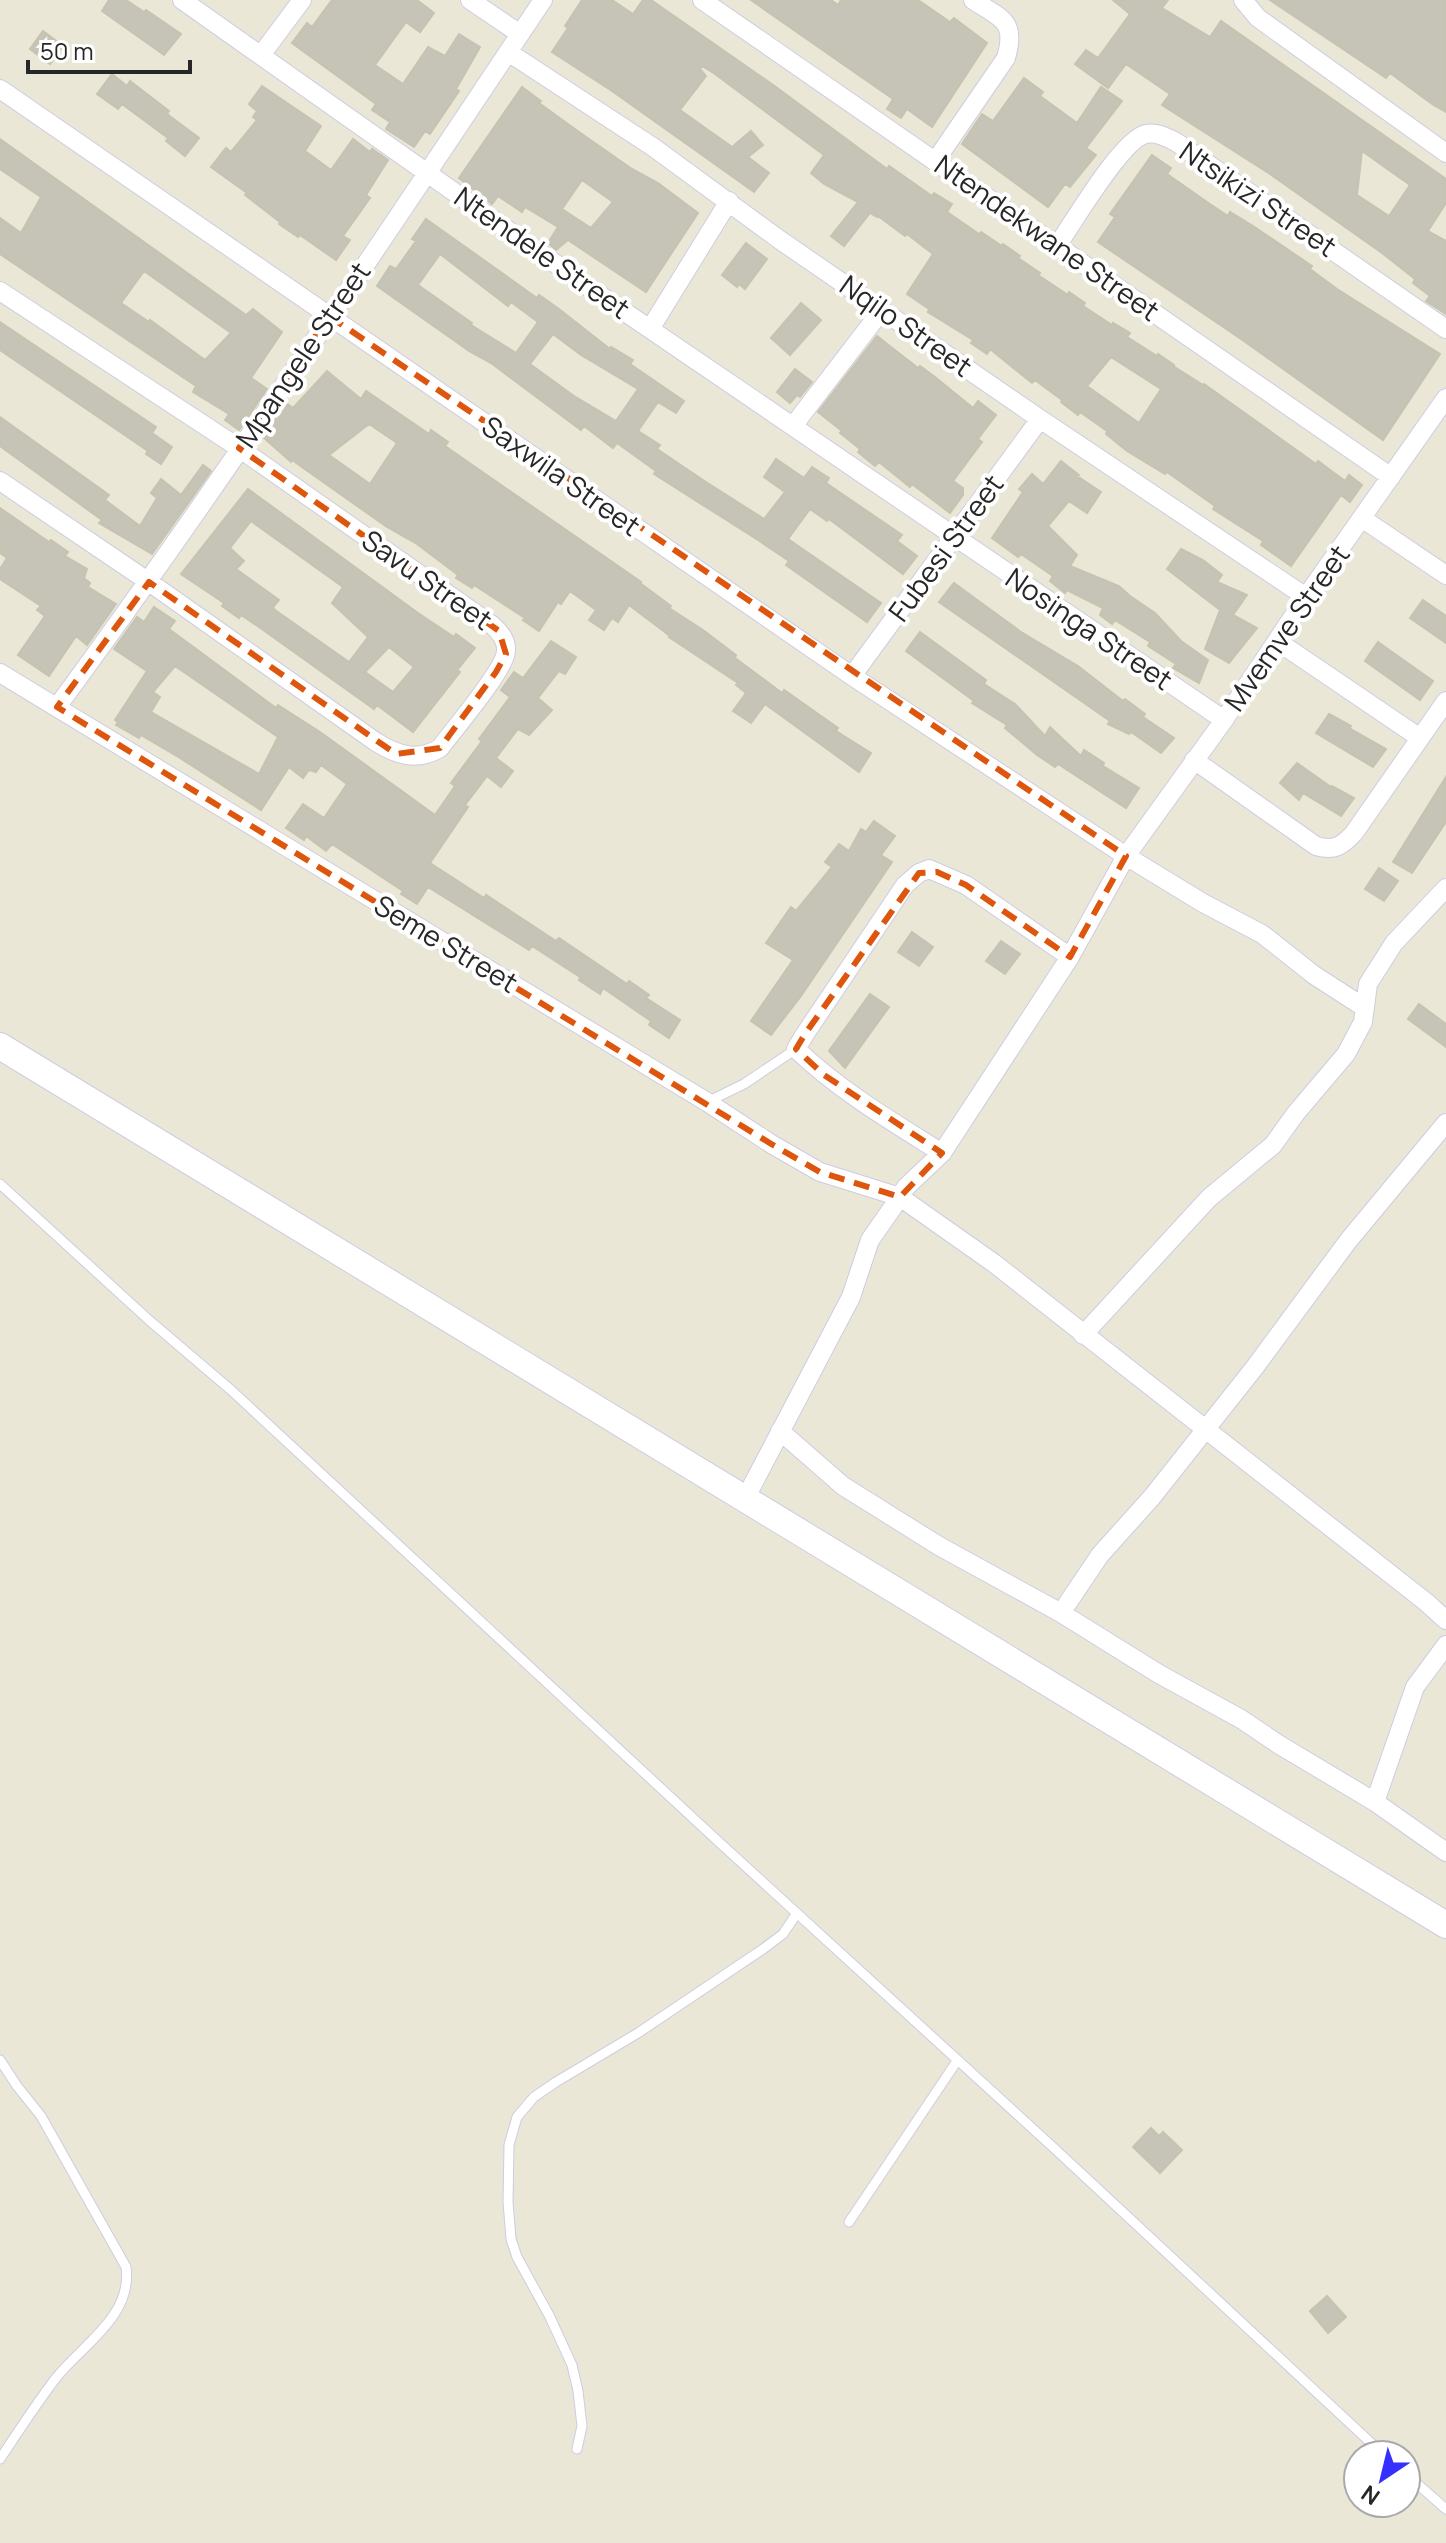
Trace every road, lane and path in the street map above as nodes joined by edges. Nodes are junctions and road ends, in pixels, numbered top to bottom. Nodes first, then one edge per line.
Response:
1 (182, 0) edge
2 (302, 0) edge
3 (470, 0) edge
4 (543, 0) edge
5 (702, 0) edge
6 (973, 0) edge
7 (1243, 0) edge
8 (520, 34) junction
9 (508, 52) junction
10 (261, 55) junction
11 (0, 89) edge
12 (1446, 153) edge
13 (936, 160) junction
14 (429, 173) junction
15 (729, 201) junction
16 (1057, 246) junction
17 (0, 291) edge
18 (882, 310) junction
19 (329, 316) junction
20 (650, 329) junction
21 (1446, 329) edge
22 (1446, 398) edge
23 (1040, 419) junction
24 (793, 426) junction
25 (239, 448) junction
26 (1391, 477) junction
27 (0, 481) edge
28 (1363, 519) junction
29 (955, 537) junction
30 (1446, 575) edge
31 (149, 582) junction
32 (1306, 597) junction
33 (1277, 641) junction
34 (0, 673) edge
35 (852, 676) junction
36 (1446, 701) edge
37 (57, 707) junction
38 (1224, 720) junction
39 (1420, 738) junction
40 (1194, 760) junction
41 (1126, 856) junction
42 (1446, 888) edge
43 (1070, 957) junction
44 (1365, 1008) junction
45 (0, 1046) edge
46 (796, 1049) junction
47 (707, 1102) junction
48 (1446, 1123) edge
49 (942, 1153) junction
50 (0, 1184) edge
51 (900, 1197) junction
52 (1083, 1335) junction
53 (1206, 1430) junction
54 (780, 1431) junction
55 (745, 1499) junction
56 (1061, 1613) junction
57 (1446, 1620) edge
58 (1446, 1645) edge
59 (1375, 1802) junction
60 (1446, 1852) edge
61 (797, 1913) junction
62 (1446, 1925) edge
63 (0, 2060) edge
64 (957, 2061) junction
65 (849, 2222) dead end
66 (1367, 2439) edge
67 (577, 2449) dead end
68 (0, 2459) edge
69 (1422, 2488) edge
70 (1446, 2509) edge

1 - 10 street, Ntendele Street
2 - 10 street
3 - 8 street
4 - 8 street, Mpangele Street
5 - 13 street, Ntendekwane Street
6 - 13 street
7 - 12 street
8 - 9 street, Mpangele Street
9 - 14 street, Mpangele Street
9 - 15 street, Nqilo Street
10 - 14 street, Ntendele Street
11 - 19 street, Saxwila Street
13 - 16 street, Ntendekwane Street
14 - 19 street, Mpangele Street
14 - 20 street, Ntendele Street
15 - 18 street, Nqilo Street
15 - 20 street, Ntendele Street
16 - 21 street, Ntsikizi Street
16 - 26 street, Ntendekwane Street
17 - 25 street, Savu Street
18 - 23 street, Nqilo Street
18 - 24 street
19 - 25 street, Mpangele Street
19 - 35 street, Saxwila Street
20 - 24 street, Nosinga Street
22 - 26 street, Mvemve Street
23 - 29 street, Fubesi Street
23 - 32 street, Nqilo Street
24 - 29 street, Nosinga Street
25 - 31 street, Mpangele Street
25 - 31 street, Savu Street
26 - 28 street, Mvemve Street
27 - 31 street, Savu Street
28 - 30 street
28 - 32 street, Mvemve Street
29 - 35 street, Fubesi Street
29 - 38 street, Nosinga Street
31 - 37 street, Mpangele Street
32 - 33 street, Mvemve Street
33 - 38 street, Mvemve Street
33 - 39 street
34 - 37 street, Seme Street
35 - 41 street, Saxwila Street
36 - 39 street
37 - 47 street, Seme Street
38 - 40 street, Mvemve Street
39 - 40 street
40 - 41 street, Mvemve Street
41 - 43 street
41 - 44 street, Saxwila Street
42 - 44 street
43 - 46 street
43 - 49 street
44 - 52 street
45 - 55 main road
46 - 47 lane
46 - 49 street
47 - 51 street, Seme Street
48 - 53 street
49 - 51 street
50 - 61 lane
51 - 52 street, Seme Street
51 - 54 street
52 - 53 street, Seme Street
53 - 56 street
53 - 57 street, Seme Street
54 - 55 street
54 - 56 street
55 - 62 main road
56 - 59 street
58 - 59 street
59 - 60 street
61 - 64 lane
61 - 67 lane
63 - 68 lane
64 - 65 lane
64 - 66 lane
69 - 70 lane

